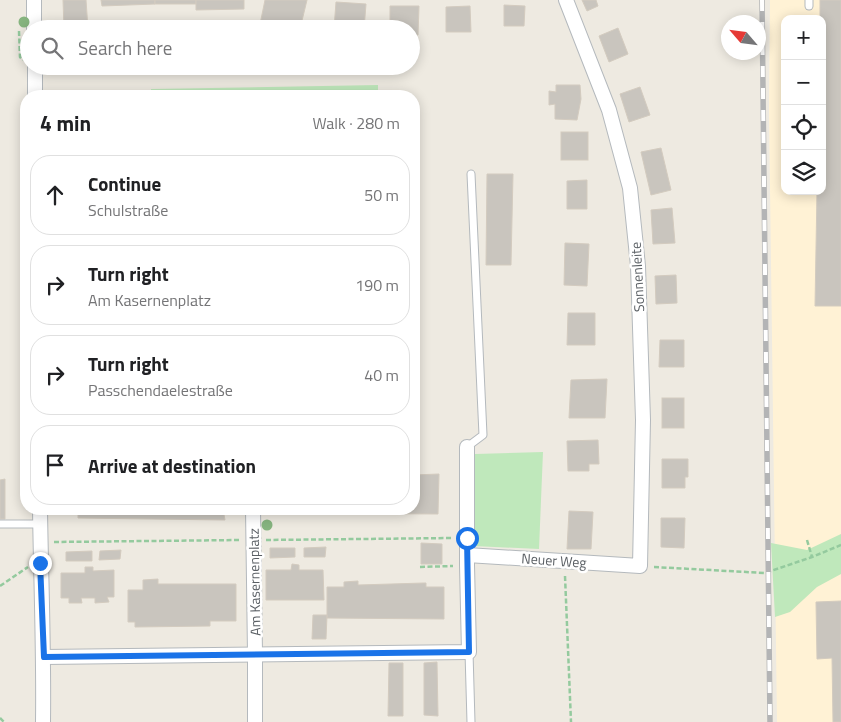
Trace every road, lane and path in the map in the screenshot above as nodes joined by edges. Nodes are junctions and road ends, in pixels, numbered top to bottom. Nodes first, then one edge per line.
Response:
1 (34, 0) edge
2 (566, 0) edge
3 (34, 20) edge
4 (35, 75) edge
5 (35, 90) edge
6 (471, 174) dead end
7 (467, 448) joint
8 (40, 515) edge
9 (253, 515) edge
10 (0, 524) edge
11 (40, 524) junction
12 (807, 540) dead end
13 (841, 545) edge
14 (812, 557) junction
15 (467, 560) junction
16 (564, 560) junction
17 (40, 563) junction
18 (640, 566) junction
19 (420, 567) dead end
20 (0, 586) edge
21 (469, 652) junction
22 (256, 654) junction
23 (44, 657) junction
24 (0, 718) edge
25 (4, 722) edge
26 (42, 722) edge
27 (255, 722) edge
28 (471, 722) edge
29 (571, 722) edge

1 - 3 street
2 - 18 street, Sonnenleite
4 - 5 street
6 - 7 lane
7 - 15 street
8 - 11 street
9 - 22 street, Am Kasernenplatz
10 - 11 lane
11 - 17 street
12 - 14 path
13 - 14 path
14 - 18 path
15 - 16 street, Neuer Weg
15 - 19 path
15 - 21 street
16 - 18 street, Neuer Weg
16 - 29 path
17 - 20 path
17 - 23 street
21 - 22 street, Am Kasernenplatz
21 - 28 lane
22 - 23 street, Am Kasernenplatz
22 - 27 street, Am Kasernenplatz
23 - 26 street
24 - 25 path

